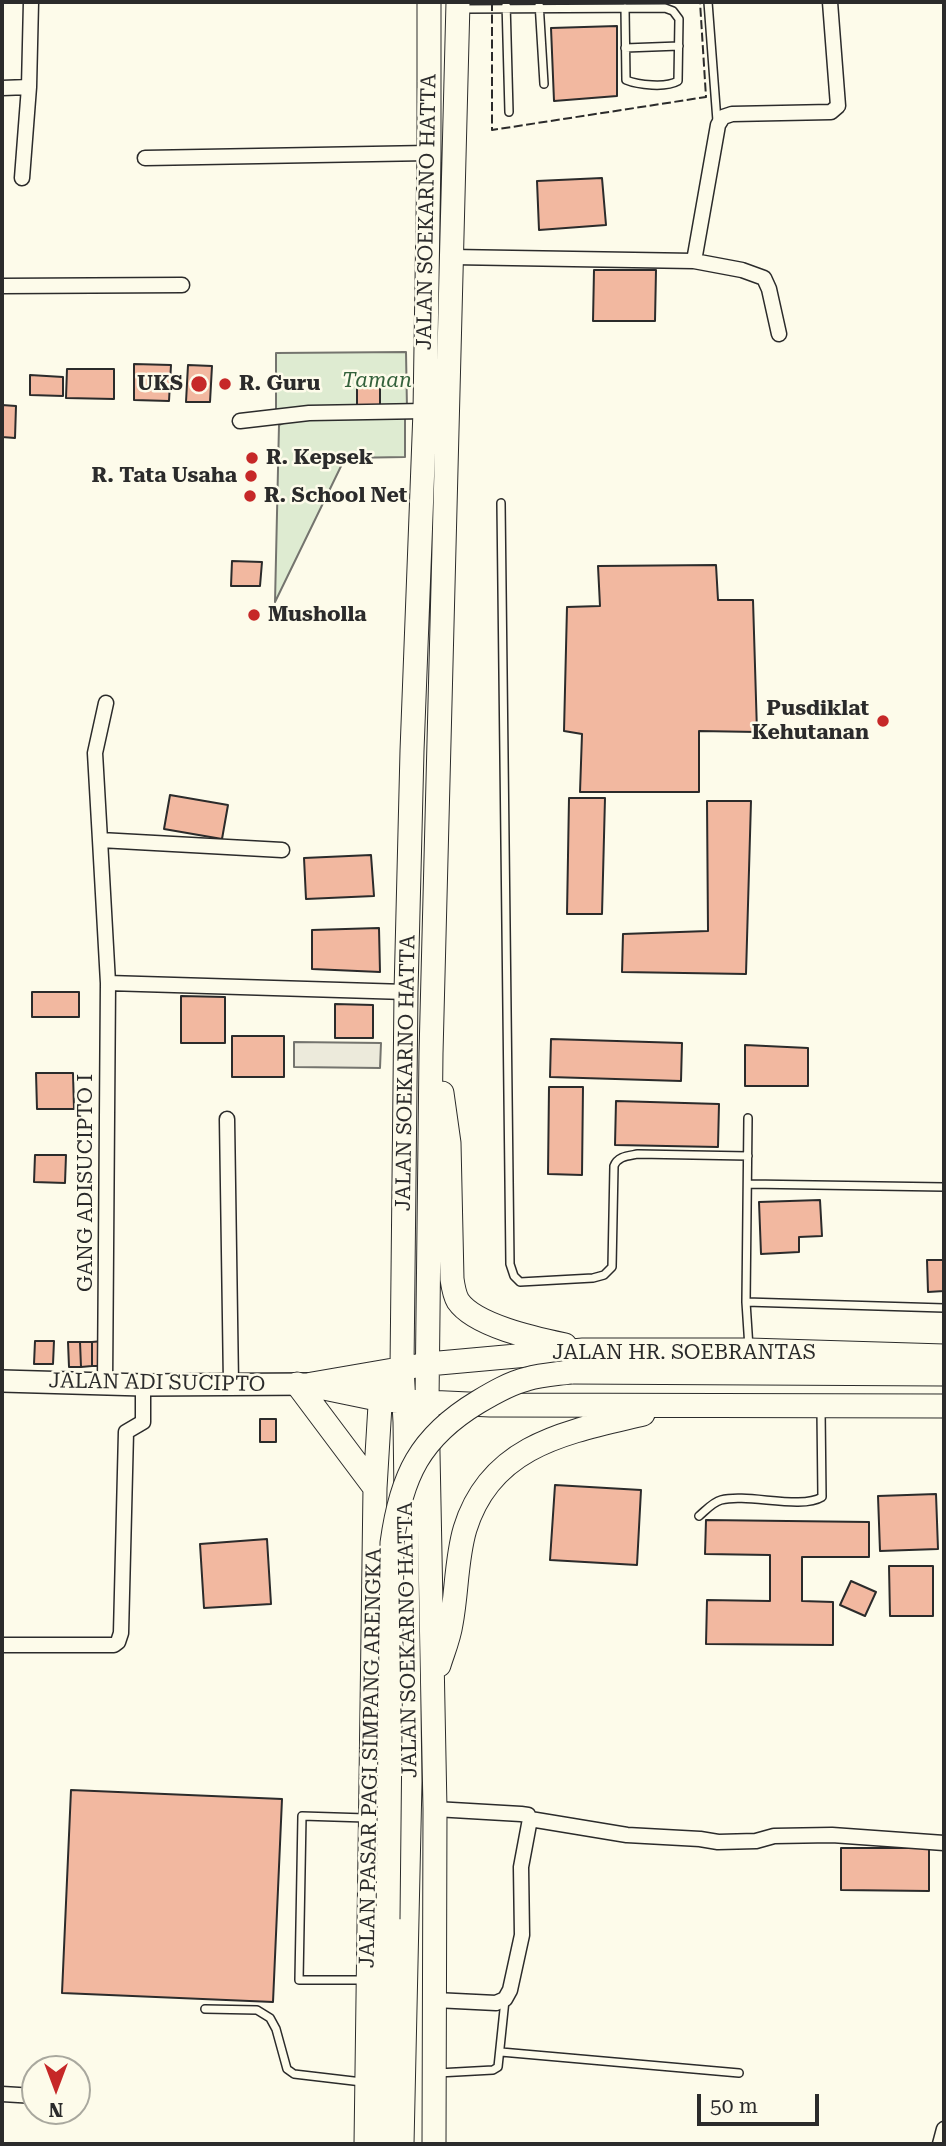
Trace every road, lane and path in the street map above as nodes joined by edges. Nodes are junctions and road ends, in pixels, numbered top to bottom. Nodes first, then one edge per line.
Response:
1 (31, 2) edge
2 (429, 2) edge
3 (708, 2) edge
4 (830, 2) edge
5 (505, 5) edge
6 (540, 5) edge
7 (458, 6) edge
8 (625, 8) junction
9 (679, 46) junction
10 (625, 47) junction
11 (544, 84) dead end
12 (29, 87) junction
13 (2, 88) edge
14 (509, 112) dead end
15 (718, 125) junction
16 (429, 153) junction
17 (145, 158) dead end
18 (22, 178) dead end
19 (452, 257) junction
20 (694, 261) junction
21 (182, 285) dead end
22 (2, 286) edge
23 (779, 334) dead end
24 (425, 411) junction
25 (240, 421) dead end
26 (501, 503) dead end
27 (446, 524) junction
28 (421, 525) junction
29 (106, 703) dead end
30 (100, 840) junction
31 (282, 850) dead end
32 (108, 983) junction
33 (406, 992) junction
34 (431, 1053) junction
35 (748, 1118) dead end
36 (227, 1119) dead end
37 (748, 1156) junction
38 (749, 1184) junction
39 (944, 1187) edge
40 (746, 1302) junction
41 (944, 1308) edge
42 (583, 1350) junction
43 (749, 1350) junction
44 (944, 1356) edge
45 (428, 1364) junction
46 (392, 1370) junction
47 (944, 1374) edge
48 (2, 1381) edge
49 (105, 1383) junction
50 (231, 1384) junction
51 (305, 1384) junction
52 (143, 1385) junction
53 (393, 1401) junction
54 (427, 1402) junction
55 (680, 1405) junction
56 (821, 1405) junction
57 (944, 1406) edge
58 (375, 1488) junction
59 (699, 1516) dead end
60 (2, 1645) edge
61 (432, 1687) junction
62 (435, 1809) junction
63 (370, 1818) junction
64 (530, 1819) junction
65 (944, 1843) edge
66 (368, 1980) junction
67 (435, 2000) junction
68 (505, 2000) junction
69 (205, 2009) dead end
70 (501, 2052) junction
71 (435, 2073) junction
72 (739, 2073) dead end
73 (366, 2082) junction
74 (2, 2094) edge
75 (21, 2095) edge
76 (944, 2129) edge
77 (366, 2144) edge
78 (385, 2144) edge
79 (402, 2144) edge
80 (434, 2144) edge
81 (940, 2144) edge

1 - 12 street
2 - 16 main road, JALAN SOEKARNO HATTA
3 - 15 lane
4 - 15 street
5 - 6 lane
5 - 7 lane
5 - 14 lane
6 - 8 lane
6 - 11 lane
7 - 19 main road, JALAN SOEKARNO HATTA
8 - 9 lane
8 - 10 lane
9 - 10 lane
9 - 10 lane
12 - 13 street
12 - 18 street
15 - 20 street
16 - 17 street
16 - 24 main road, JALAN SOEKARNO HATTA
19 - 20 street
19 - 27 main road, JALAN SOEKARNO HATTA
20 - 23 street
21 - 22 street
24 - 25 street
24 - 28 main road, JALAN SOEKARNO HATTA
26 - 37 lane
27 - 28 main road
27 - 34 main road, JALAN SOEKARNO HATTA
28 - 33 main road, JALAN SOEKARNO HATTA
29 - 30 street, GANG ADISUCIPTO I
30 - 31 street
30 - 32 street, GANG ADISUCIPTO I
32 - 33 street
32 - 49 street, GANG ADISUCIPTO I
33 - 46 main road, JALAN SOEKARNO HATTA
34 - 42 main road
34 - 45 main road, JALAN SOEKARNO HATTA
35 - 37 lane
36 - 50 street
37 - 38 lane
38 - 39 lane
38 - 40 lane
40 - 41 lane
40 - 43 lane
42 - 43 main road, JALAN HR. SOEBRANTAS
42 - 45 main road, JALAN HR. SOEBRANTAS
43 - 44 main road, JALAN HR. SOEBRANTAS
45 - 46 main road, JALAN HR. SOEBRANTAS
45 - 54 main road, JALAN SOEKARNO HATTA
46 - 51 main road, JALAN ADI SUCIPTO
46 - 53 main road, JALAN SOEKARNO HATTA
47 - 78 main road, bridge
48 - 49 main road, JALAN ADI SUCIPTO
49 - 52 main road, JALAN ADI SUCIPTO
50 - 51 main road, JALAN ADI SUCIPTO
50 - 52 main road, JALAN ADI SUCIPTO
51 - 53 main road, JALAN ADI SUCIPTO
51 - 58 main road
52 - 60 street
53 - 54 main road
53 - 58 main road, JALAN PASAR PAGI SIMPANG ARENGKA
53 - 79 main road, JALAN SOEKARNO HATTA
54 - 55 main road
54 - 61 main road, JALAN SOEKARNO HATTA
55 - 56 main road
55 - 61 main road
56 - 57 main road
56 - 59 lane
58 - 63 main road, JALAN PASAR PAGI SIMPANG ARENGKA
61 - 62 main road, JALAN SOEKARNO HATTA
62 - 64 street
62 - 67 main road, JALAN SOEKARNO HATTA
63 - 66 main road, JALAN PASAR PAGI SIMPANG ARENGKA
63 - 66 lane
64 - 65 street
64 - 68 street
66 - 73 main road, JALAN PASAR PAGI SIMPANG ARENGKA
67 - 68 street
67 - 71 main road, JALAN SOEKARNO HATTA
68 - 70 lane
69 - 73 lane
70 - 71 lane
70 - 72 lane
71 - 80 main road, JALAN SOEKARNO HATTA
73 - 77 main road, JALAN PASAR PAGI SIMPANG ARENGKA
74 - 75 street
76 - 81 street

